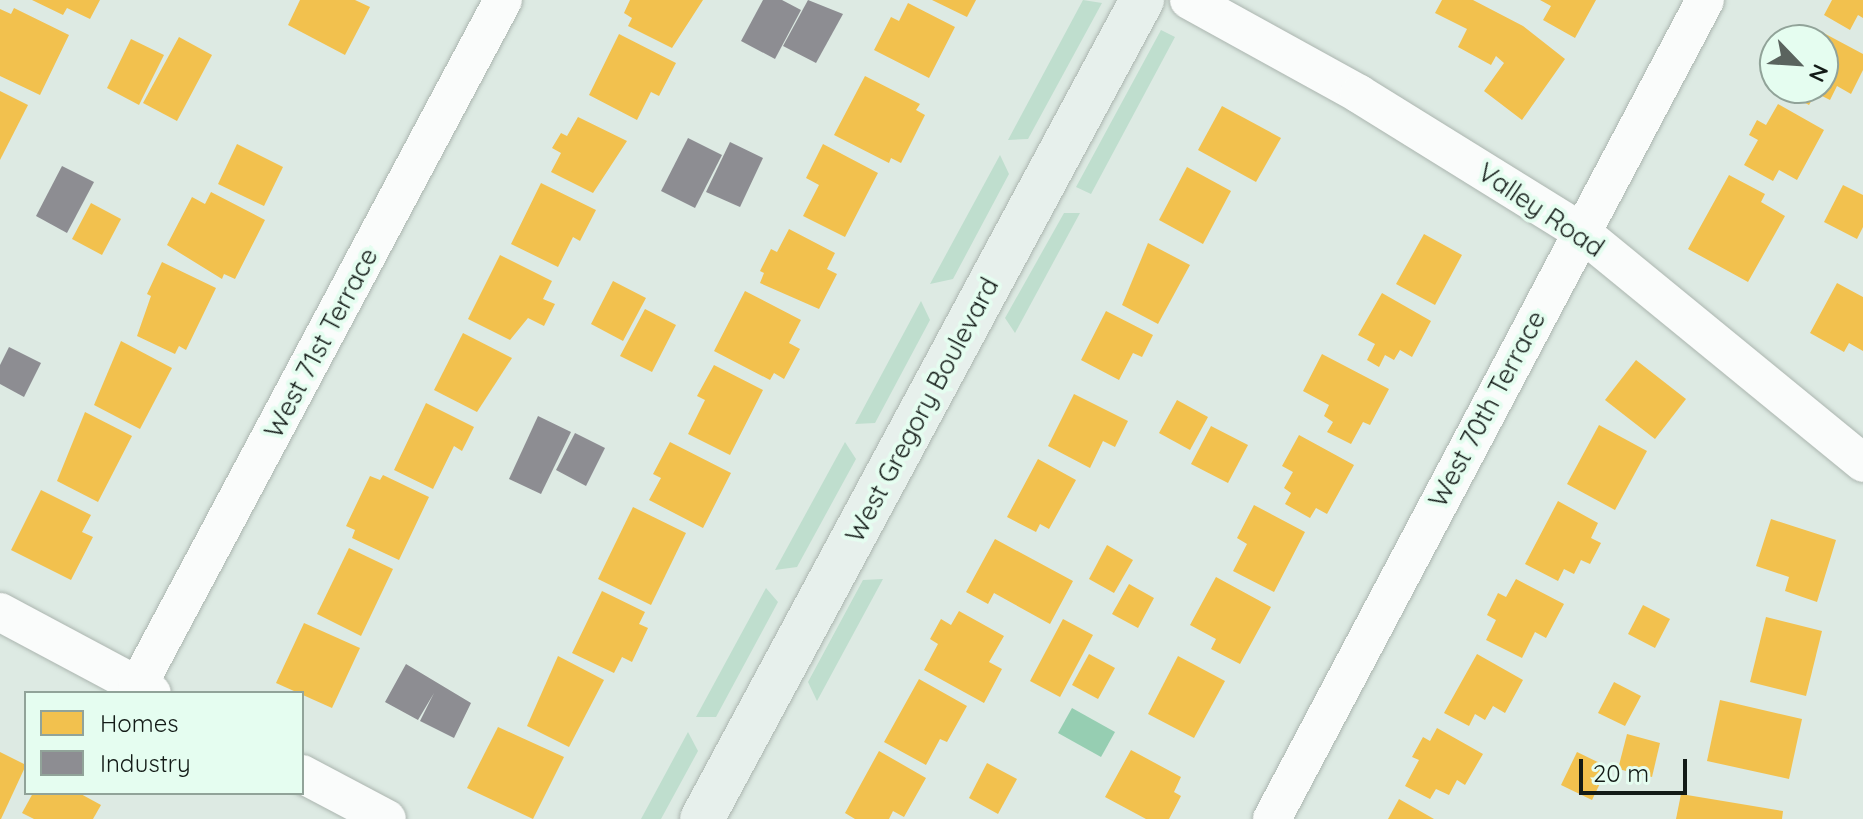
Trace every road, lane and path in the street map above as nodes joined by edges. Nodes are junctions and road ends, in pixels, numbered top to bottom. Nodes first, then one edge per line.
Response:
1 (503, 0) edge
2 (1142, 0) edge
3 (1189, 0) edge
4 (1705, 0) edge
5 (1580, 231) junction
6 (1863, 463) edge
7 (0, 612) edge
8 (145, 689) edge
9 (304, 775) edge
10 (387, 819) edge
11 (702, 819) edge
12 (1272, 819) edge

1 - 8 street, West 71st Terrace
2 - 11 main road, West Gregory Boulevard
3 - 5 street, Valley Road
4 - 5 street, West 70th Terrace
5 - 6 street, Valley Road
5 - 12 street, West 70th Terrace
7 - 8 street
9 - 10 street

